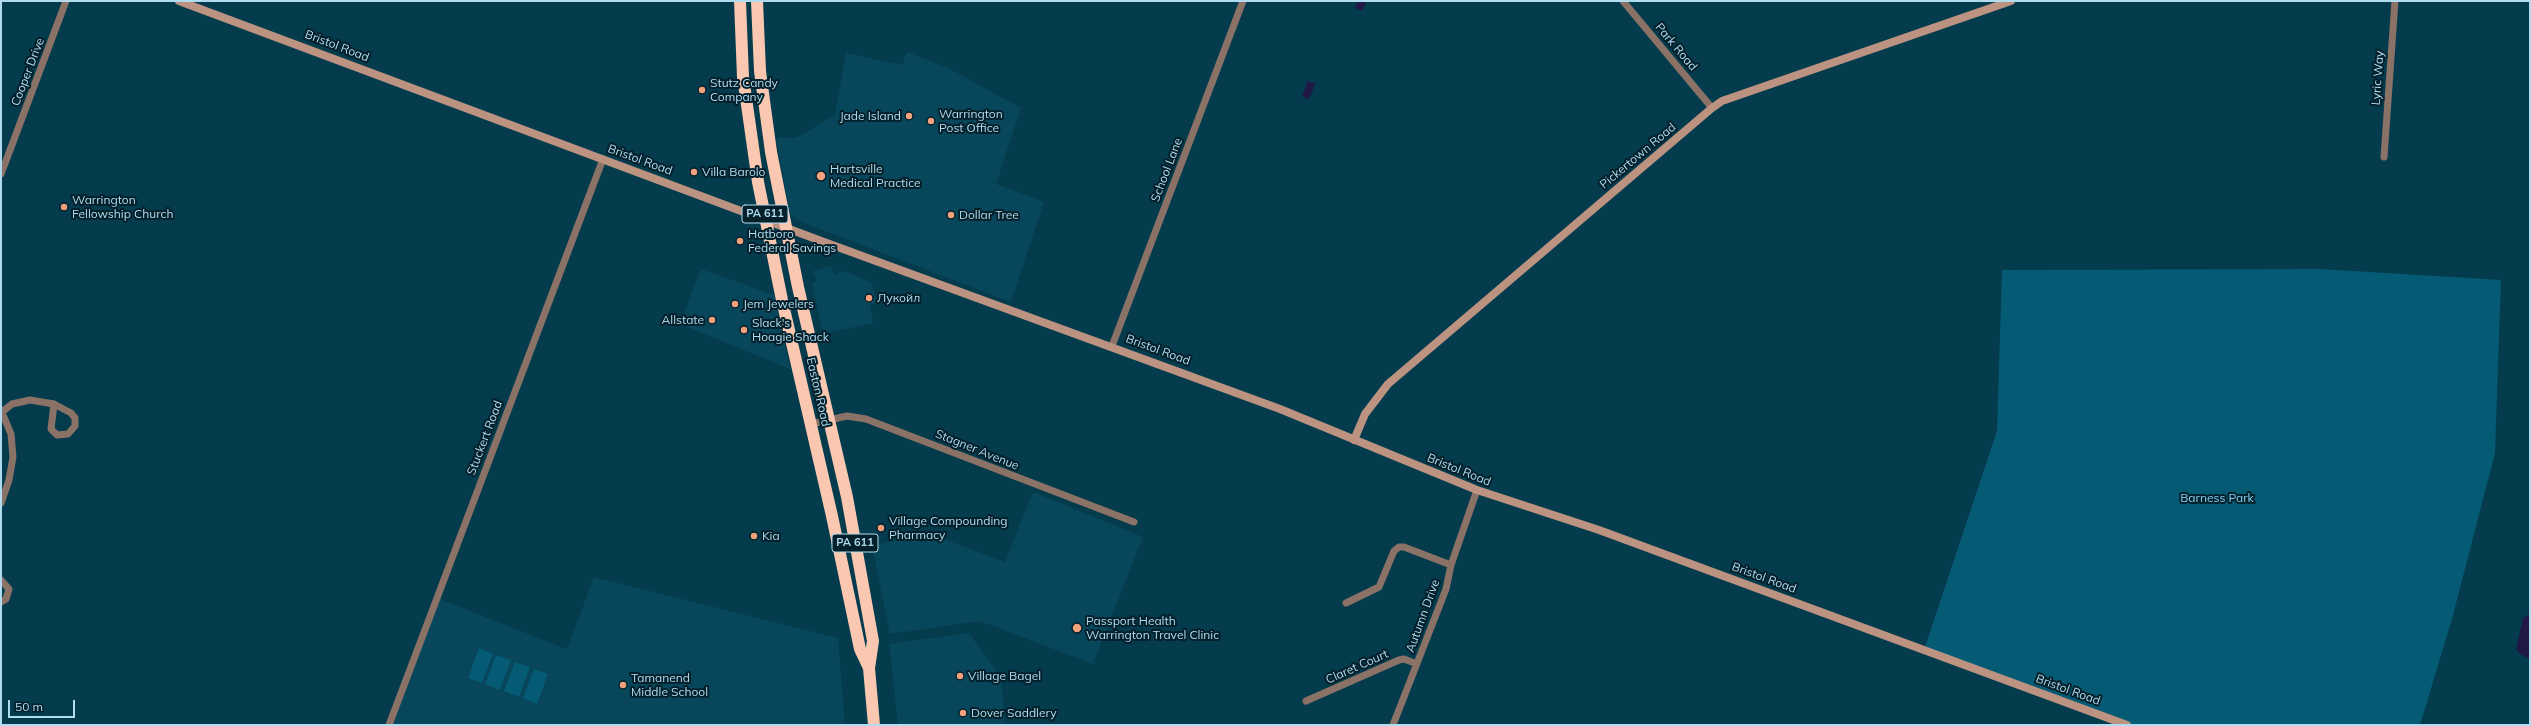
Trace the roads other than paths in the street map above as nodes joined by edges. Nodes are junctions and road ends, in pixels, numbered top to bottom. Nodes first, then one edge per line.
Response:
1 (66, 1) edge
2 (180, 1) edge
3 (740, 1) edge
4 (757, 1) edge
5 (1243, 1) edge
6 (1623, 1) edge
7 (2010, 1) edge
8 (2395, 1) edge
9 (1997, 3) edge
10 (1712, 108) junction
11 (2384, 157) dead end
12 (603, 159) junction
13 (1, 174) edge
14 (766, 220) junction
15 (786, 228) junction
16 (1112, 346) junction
17 (54, 404) junction
18 (1, 411) edge
19 (828, 420) junction
20 (810, 424) junction
21 (1354, 440) junction
22 (1477, 490) junction
23 (1, 503) edge
24 (1134, 522) dead end
25 (1451, 565) junction
26 (1, 580) edge
27 (1, 602) edge
28 (1346, 603) dead end
29 (1417, 664) junction
30 (869, 668) junction
31 (1306, 701) dead end
32 (389, 725) edge
33 (874, 725) edge
34 (1393, 725) edge
35 (2127, 725) edge

1 - 13 street, Cooper Drive
2 - 12 main road, Bristol Road
3 - 14 highway, Easton Road / PA 611
4 - 15 highway, Easton Road / PA 611
5 - 16 street, School Lane
6 - 10 street, Park Road
7 - 9 main road, Pickertown Road
8 - 11 street, Lyric Way
9 - 10 main road, Pickertown Road
10 - 21 main road, Pickertown Road
12 - 14 main road, Bristol Road
12 - 32 street, Stuckert Road
14 - 15 main road, Bristol Road
14 - 20 highway, Easton Road / PA 611
15 - 16 main road, Bristol Road
15 - 19 highway, Easton Road / PA 611
16 - 21 main road, Bristol Road
17 - 17 street
17 - 18 street
18 - 23 street
19 - 20 street, Stagner Avenue
19 - 24 street, Stagner Avenue
19 - 30 highway, Easton Road / PA 611
20 - 30 highway, Easton Road / PA 611
21 - 22 main road, Bristol Road
22 - 25 street, Autumn Drive
22 - 35 main road, Bristol Road
25 - 28 street
25 - 29 street, Autumn Drive
26 - 27 street
29 - 31 street, Claret Court
29 - 34 street, Autumn Drive
30 - 33 highway, Easton Road / PA 611

